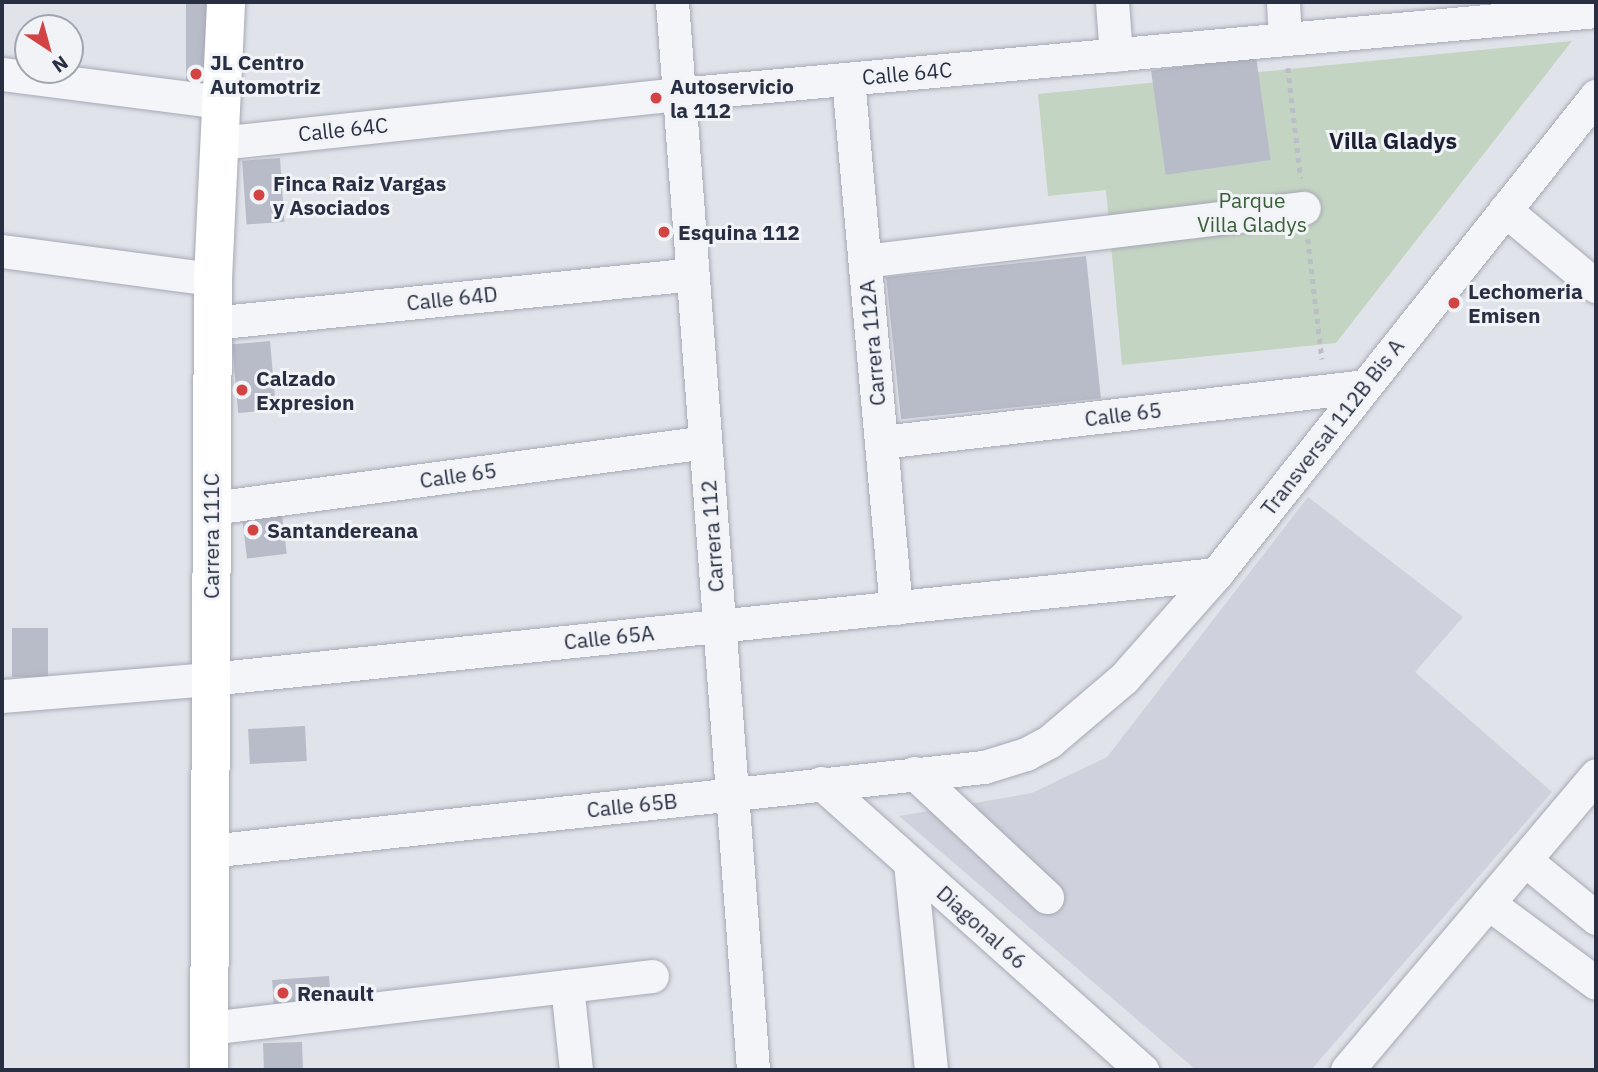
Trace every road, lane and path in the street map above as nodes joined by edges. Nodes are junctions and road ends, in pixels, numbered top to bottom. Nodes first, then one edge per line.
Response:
1 (226, 2) edge
2 (672, 2) edge
3 (1112, 2) edge
4 (1283, 2) edge
5 (1596, 11) edge
6 (1480, 12) edge
7 (1285, 39) junction
8 (1116, 55) junction
9 (2, 74) edge
10 (848, 79) junction
11 (679, 94) junction
12 (1596, 96) edge
13 (221, 102) junction
14 (219, 143) junction
15 (1304, 208) dead end
16 (1505, 210) junction
17 (2, 251) edge
18 (865, 261) junction
19 (692, 274) junction
20 (213, 279) junction
21 (1596, 286) edge
22 (212, 323) junction
23 (1364, 386) junction
24 (705, 442) junction
25 (881, 442) junction
26 (212, 508) junction
27 (1216, 574) junction
28 (896, 608) junction
29 (719, 626) junction
30 (210, 679) junction
31 (2, 696) edge
32 (1050, 741) joint
33 (914, 773) junction
34 (1596, 775) edge
35 (821, 783) junction
36 (732, 794) junction
37 (209, 851) junction
38 (1525, 860) junction
39 (910, 863) junction
40 (1047, 897) dead end
41 (1488, 903) junction
42 (1596, 918) edge
43 (652, 976) dead end
44 (1596, 983) edge
45 (567, 986) junction
46 (209, 1028) junction
47 (1117, 1059) edge
48 (209, 1070) edge
49 (576, 1070) edge
50 (753, 1070) edge
51 (931, 1070) edge
52 (1142, 1070) edge
53 (1347, 1070) edge

1 - 13 main road, Carrera 111C
2 - 11 street, Carrera 112
3 - 8 street
4 - 7 street
5 - 6 street, Calle 64C
6 - 7 street, Calle 64C
7 - 8 street, Calle 64C
8 - 10 street, Calle 64C
9 - 13 street
10 - 11 street, Calle 64C
10 - 18 street, Carrera 112A
11 - 14 street, Calle 64C
11 - 19 street, Carrera 112
12 - 16 street, Transversal 112B Bis A
13 - 14 main road, Carrera 111C
14 - 20 main road, Carrera 111C
15 - 18 street
16 - 21 street
16 - 23 street, Transversal 112B Bis A
17 - 20 street
18 - 25 street, Carrera 112A
19 - 22 street, Calle 64D
19 - 24 street, Carrera 112
20 - 22 main road, Carrera 111C
22 - 26 main road, Carrera 111C
23 - 25 street, Calle 65
23 - 27 street, Transversal 112B Bis A
24 - 26 street, Calle 65
24 - 29 street, Carrera 112
25 - 28 street, Carrera 112A
26 - 30 main road, Carrera 111C
27 - 28 street, Calle 65A
27 - 32 street, Transversal 112B Bis A
28 - 29 street, Calle 65A
29 - 30 street, Calle 65A
29 - 36 street, Carrera 112
30 - 31 street, Calle 65A
30 - 37 main road, Carrera 111C
32 - 33 street, Calle 65B
33 - 35 street, Calle 65B
33 - 40 street
34 - 38 street
35 - 36 street, Calle 65B
35 - 39 street, Diagonal 66
36 - 37 street, Calle 65B
36 - 50 street, Carrera 112
37 - 46 main road, Carrera 111C
38 - 41 street
38 - 42 street
39 - 47 street, Diagonal 66
39 - 51 street
41 - 44 street
41 - 53 street
43 - 45 street
45 - 46 street
45 - 49 street
46 - 48 main road, Carrera 111C
47 - 52 street, Diagonal 66

